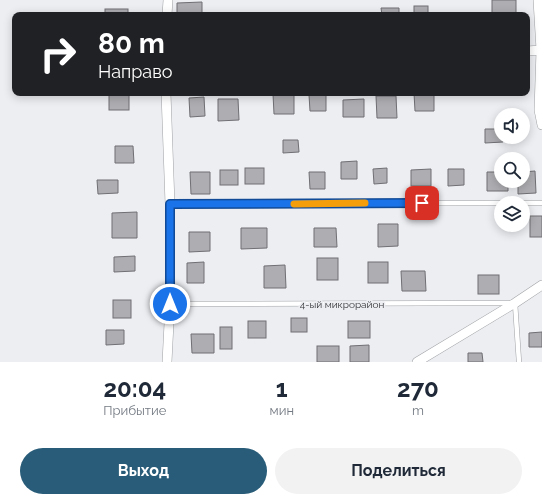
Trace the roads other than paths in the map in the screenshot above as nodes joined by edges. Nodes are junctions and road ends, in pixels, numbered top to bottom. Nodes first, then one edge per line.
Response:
1 (168, 0) edge
2 (538, 0) edge
3 (167, 12) edge
4 (540, 50) junction
5 (530, 51) edge
6 (166, 96) edge
7 (542, 125) edge
8 (494, 203) edge
9 (530, 203) edge
10 (542, 203) edge
11 (170, 204) junction
12 (542, 285) edge
13 (515, 303) junction
14 (170, 304) junction
15 (167, 362) edge
16 (417, 362) edge
17 (519, 362) edge

1 - 3 street
2 - 4 street
4 - 5 street
4 - 7 street
6 - 11 street
8 - 11 lane
9 - 10 lane
11 - 14 street
12 - 13 street
13 - 14 lane, 4-ый микрорайон
13 - 16 street
13 - 17 lane
14 - 15 street

